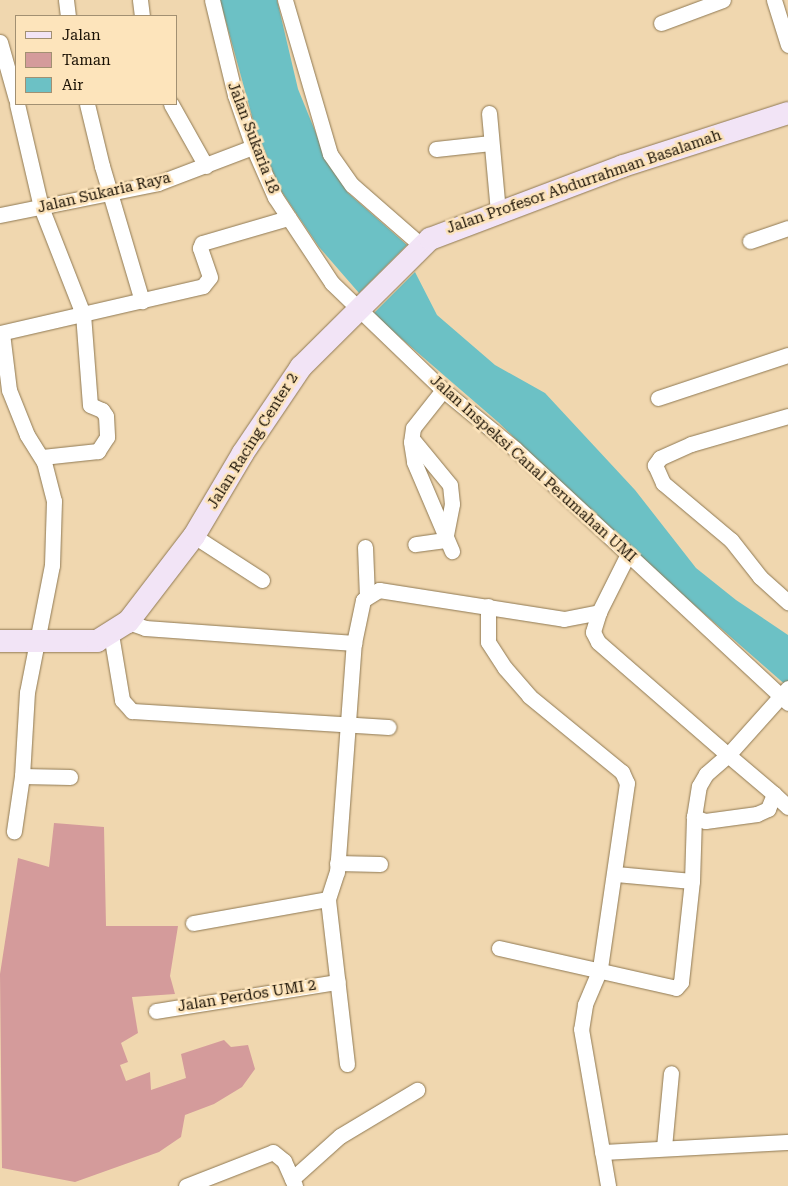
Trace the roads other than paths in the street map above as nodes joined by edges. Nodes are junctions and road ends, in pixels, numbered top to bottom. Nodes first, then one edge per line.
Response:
1 (66, 0) edge
2 (140, 0) edge
3 (212, 0) edge
4 (285, 0) edge
5 (723, 0) edge
6 (774, 0) edge
7 (68, 15) edge
8 (142, 15) edge
9 (661, 23) dead end
10 (0, 42) edge
11 (788, 45) edge
12 (15, 95) edge
13 (18, 105) edge
14 (87, 105) edge
15 (172, 105) edge
16 (489, 113) dead end
17 (788, 113) edge
18 (491, 143) junction
19 (253, 147) junction
20 (436, 149) dead end
21 (206, 166) junction
22 (111, 193) junction
23 (41, 207) junction
24 (498, 212) junction
25 (0, 215) edge
26 (288, 218) junction
27 (788, 228) edge
28 (750, 241) dead end
29 (418, 250) junction
30 (142, 301) junction
31 (361, 307) junction
32 (82, 314) junction
33 (1, 333) edge
34 (788, 355) edge
35 (443, 390) junction
36 (658, 398) dead end
37 (788, 416) edge
38 (411, 437) junction
39 (42, 457) junction
40 (194, 536) junction
41 (415, 544) dead end
42 (365, 546) dead end
43 (448, 546) junction
44 (628, 554) junction
45 (262, 580) dead end
46 (367, 596) junction
47 (788, 602) edge
48 (488, 606) junction
49 (599, 612) junction
50 (119, 628) junction
51 (0, 641) edge
52 (39, 642) junction
53 (354, 643) junction
54 (786, 695) edge
55 (350, 726) junction
56 (389, 727) dead end
57 (728, 755) junction
58 (22, 776) junction
59 (70, 777) dead end
60 (774, 794) junction
61 (788, 807) edge
62 (694, 817) junction
63 (14, 831) dead end
64 (338, 864) junction
65 (380, 864) dead end
66 (616, 874) junction
67 (692, 881) junction
68 (328, 899) junction
69 (193, 923) dead end
70 (499, 948) dead end
71 (600, 969) junction
72 (338, 982) junction
73 (156, 1011) dead end
74 (347, 1064) dead end
75 (671, 1073) dead end
76 (417, 1090) dead end
77 (788, 1142) edge
78 (664, 1147) junction
79 (602, 1152) junction
80 (294, 1183) edge
81 (186, 1186) edge
82 (608, 1186) edge

1 - 7 street
2 - 8 street
3 - 19 street, Jalan Sukaria 18
4 - 29 street
5 - 9 street
6 - 11 street
10 - 12 street
13 - 23 street
14 - 22 street
15 - 21 street
16 - 18 street
17 - 24 street, Jalan Profesor Abdurrahman Basalamah
18 - 20 street
18 - 24 street
19 - 21 street, Jalan Sukaria Raya
19 - 26 street, Jalan Sukaria 18
21 - 22 street, Jalan Sukaria Raya
22 - 23 street, Jalan Sukaria Raya
22 - 30 street
23 - 25 street, Jalan Sukaria Raya
23 - 32 street
24 - 29 street, Jalan Profesor Abdurrahman Basalamah
26 - 30 street
26 - 31 street, Jalan Sukaria 18
27 - 28 street
29 - 31 street, Jalan Racing Center 2
30 - 32 street
31 - 35 street, Jalan Inspeksi Canal Perumahan UMI
31 - 40 street, Jalan Racing Center 2
32 - 33 street
32 - 39 street
33 - 39 street
34 - 36 street
35 - 38 street
35 - 44 street, Jalan Inspeksi Canal Perumahan UMI
37 - 47 street
38 - 43 street
38 - 43 street
39 - 52 street
40 - 45 street
40 - 50 street, Jalan Racing Center 2
41 - 43 street
42 - 46 street
44 - 49 street
44 - 54 street, Jalan Inspeksi Canal Perumahan UMI
46 - 48 street
46 - 53 street
48 - 49 street
48 - 66 street
49 - 57 street
50 - 52 street
50 - 53 street
50 - 55 street
51 - 52 street
52 - 58 street
53 - 55 street
54 - 57 street
55 - 56 street
55 - 64 street
57 - 60 street
57 - 62 street
58 - 59 street
58 - 63 street
60 - 61 street
60 - 62 street
62 - 67 street
64 - 65 street
64 - 68 street
66 - 67 street
66 - 71 street
67 - 71 street
68 - 69 street
68 - 72 street
70 - 71 street
71 - 79 street
72 - 73 street, Jalan Perdos UMI 2
72 - 74 street
75 - 78 street
76 - 80 street
77 - 78 street
78 - 79 street
79 - 82 street
80 - 81 street

